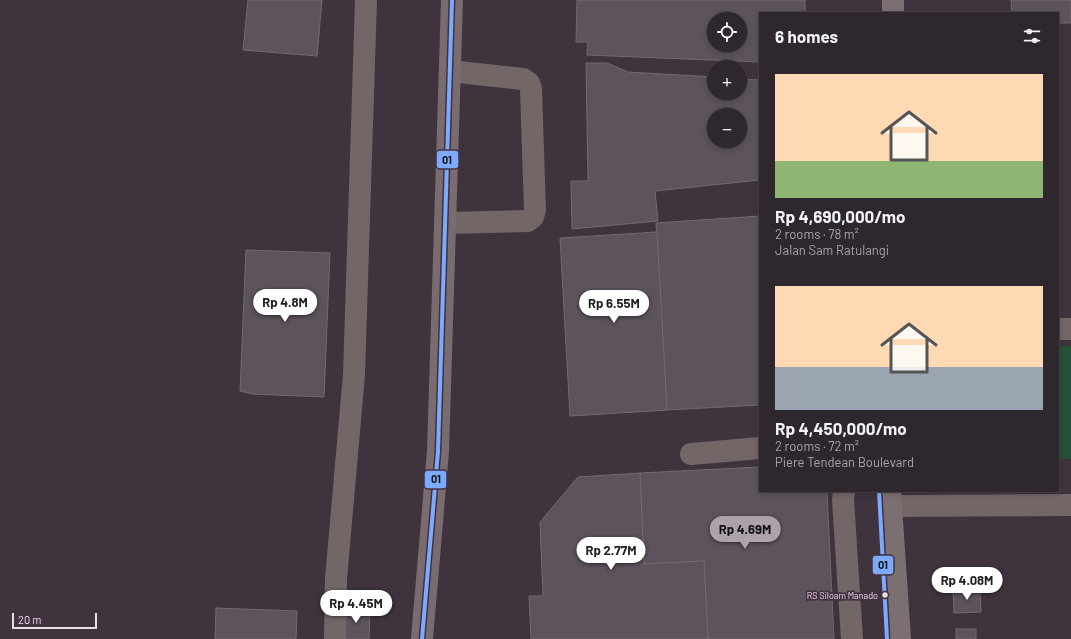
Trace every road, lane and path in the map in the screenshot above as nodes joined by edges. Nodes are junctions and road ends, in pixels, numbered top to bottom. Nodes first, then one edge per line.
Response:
1 (366, 0) edge
2 (452, 0) edge
3 (879, 0) edge
4 (893, 0) edge
5 (879, 12) edge
6 (893, 12) edge
7 (450, 72) junction
8 (445, 222) junction
9 (1059, 329) edge
10 (1071, 329) edge
11 (759, 448) edge
12 (691, 454) dead end
13 (844, 492) edge
14 (887, 496) edge
15 (1071, 505) edge
16 (335, 639) edge
17 (422, 639) edge
18 (852, 639) edge
19 (887, 639) edge
20 (900, 639) edge

1 - 16 lane
2 - 7 highway
3 - 5 main road
4 - 6 main road
7 - 8 highway
7 - 8 lane
8 - 17 highway
9 - 10 lane
11 - 12 lane
13 - 18 lane
14 - 15 lane
14 - 19 main road
14 - 20 main road

